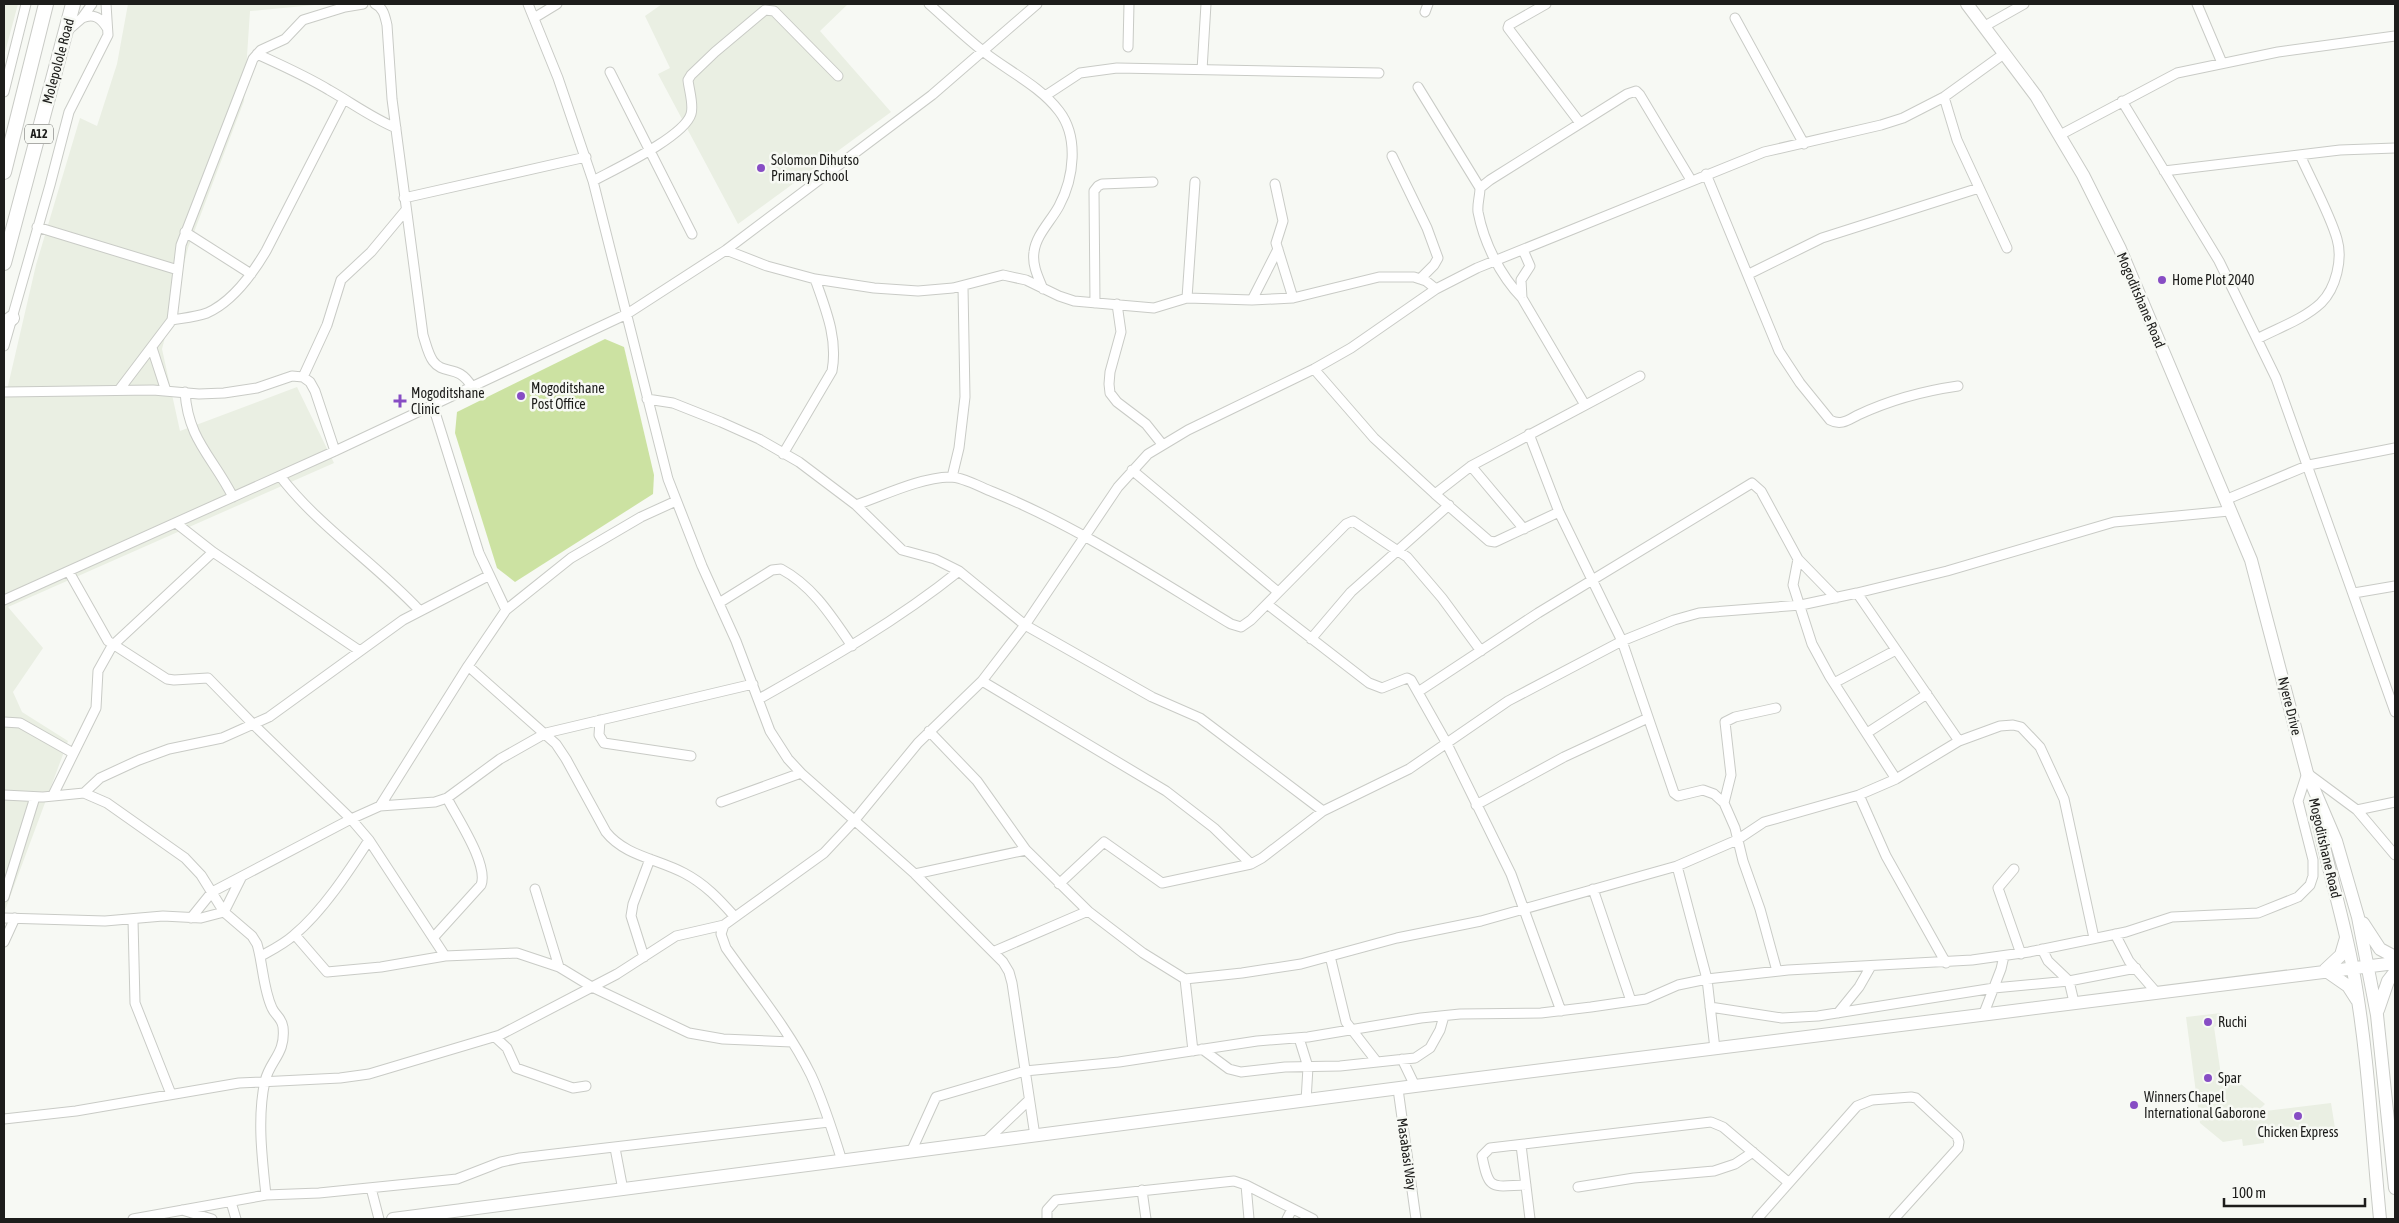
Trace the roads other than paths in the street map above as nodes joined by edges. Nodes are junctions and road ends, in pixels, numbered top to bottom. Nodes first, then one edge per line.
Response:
1 (26, 4) edge
2 (46, 4) edge
3 (73, 4) edge
4 (92, 4) edge
5 (106, 4) edge
6 (363, 4) edge
7 (375, 4) edge
8 (528, 4) edge
9 (557, 4) edge
10 (930, 4) edge
11 (1037, 4) edge
12 (1129, 4) edge
13 (1206, 4) edge
14 (1546, 4) edge
15 (1967, 4) edge
16 (2024, 4) edge
17 (2197, 4) edge
18 (345, 5) edge
19 (82, 18) junction
20 (534, 18) junction
21 (1735, 18) dead end
22 (1984, 26) junction
23 (108, 31) junction
24 (66, 32) junction
25 (2395, 39) edge
26 (1128, 47) dead end
27 (982, 51) junction
28 (2005, 53) junction
29 (256, 54) junction
30 (2222, 63) junction
31 (1202, 70) junction
32 (610, 72) dead end
33 (1380, 73) dead end
34 (838, 76) dead end
35 (1418, 87) dead end
36 (4, 92) edge
37 (1045, 96) junction
38 (1944, 97) junction
39 (344, 99) junction
40 (2122, 101) junction
41 (1580, 123) junction
42 (396, 128) junction
43 (2060, 135) junction
44 (1804, 144) junction
45 (2395, 148) edge
46 (650, 150) junction
47 (2300, 155) junction
48 (1392, 156) dead end
49 (586, 157) junction
50 (2164, 171) junction
51 (4, 172) edge
52 (1706, 174) junction
53 (1691, 180) junction
54 (593, 181) junction
55 (1153, 182) dead end
56 (1195, 182) dead end
57 (1275, 184) dead end
58 (1480, 188) junction
59 (1979, 188) junction
60 (24, 189) junction
61 (404, 198) junction
62 (406, 210) junction
63 (4, 226) edge
64 (37, 227) junction
65 (185, 232) junction
66 (692, 234) dead end
67 (2007, 248) dead end
68 (1278, 249) junction
69 (726, 250) junction
70 (1523, 250) junction
71 (1494, 261) junction
72 (4, 263) edge
73 (178, 270) junction
74 (251, 274) junction
75 (1749, 274) junction
76 (815, 279) junction
77 (1420, 279) junction
78 (963, 286) junction
79 (1043, 289) junction
80 (1436, 289) junction
81 (1187, 298) junction
82 (1293, 298) junction
83 (1522, 298) junction
84 (1252, 300) junction
85 (1095, 303) junction
86 (1117, 304) junction
87 (627, 314) junction
88 (172, 320) junction
89 (8, 321) edge
90 (2257, 338) junction
91 (4, 346) edge
92 (152, 348) junction
93 (1314, 369) junction
94 (1640, 376) dead end
95 (303, 377) junction
96 (1958, 386) dead end
97 (472, 388) junction
98 (120, 390) junction
99 (166, 391) junction
100 (4, 392) edge
101 (185, 392) junction
102 (647, 399) junction
103 (1585, 405) junction
104 (433, 406) junction
105 (1529, 434) junction
106 (1162, 444) junction
107 (2395, 448) edge
108 (335, 451) junction
109 (784, 454) junction
110 (2309, 465) junction
111 (1471, 466) junction
112 (1132, 470) junction
113 (280, 476) junction
114 (952, 477) junction
115 (1435, 494) junction
116 (233, 497) junction
117 (676, 501) junction
118 (856, 505) junction
119 (1449, 505) junction
120 (2227, 506) junction
121 (1559, 512) junction
122 (176, 523) junction
123 (1524, 530) junction
124 (1085, 535) junction
125 (1399, 551) junction
126 (213, 552) junction
127 (1798, 559) junction
128 (959, 571) junction
129 (69, 572) junction
130 (488, 576) junction
131 (1593, 579) junction
132 (2395, 586) edge
133 (1278, 592) junction
134 (1857, 593) junction
135 (2354, 593) junction
136 (1836, 598) junction
137 (4, 600) edge
138 (719, 603) junction
139 (1267, 604) junction
140 (1801, 605) junction
141 (419, 610) junction
142 (506, 610) junction
143 (2268, 621) joint
144 (1025, 625) junction
145 (1311, 639) junction
146 (1622, 642) junction
147 (112, 646) junction
148 (852, 646) junction
149 (1896, 650) junction
150 (360, 651) junction
151 (1481, 651) junction
152 (468, 666) junction
153 (982, 681) junction
154 (1834, 683) junction
155 (753, 684) junction
156 (1418, 692) junction
157 (1927, 694) junction
158 (759, 699) junction
159 (1776, 708) dead end
160 (2395, 712) edge
161 (1648, 718) junction
162 (600, 720) junction
163 (4, 722) edge
164 (253, 724) junction
165 (929, 731) junction
166 (546, 733) junction
167 (1867, 733) junction
168 (1959, 741) junction
169 (1446, 742) junction
170 (73, 753) junction
171 (690, 756) dead end
172 (801, 773) junction
173 (2307, 773) junction
174 (1896, 780) junction
175 (2313, 791) junction
176 (84, 793) junction
177 (4, 795) edge
178 (53, 795) junction
179 (1859, 795) junction
180 (35, 797) junction
181 (447, 798) junction
182 (721, 802) dead end
183 (2395, 802) edge
184 (1724, 803) junction
185 (1476, 805) junction
186 (380, 806) junction
187 (2357, 810) junction
188 (1323, 811) junction
189 (351, 819) junction
190 (854, 821) junction
191 (369, 840) junction
192 (1737, 840) junction
193 (1026, 850) junction
194 (2395, 856) edge
195 (650, 859) junction
196 (1251, 864) junction
197 (1677, 866) junction
198 (2014, 868) dead end
199 (915, 874) junction
200 (241, 878) junction
201 (1059, 884) junction
202 (535, 889) dead end
203 (1593, 889) junction
204 (212, 892) junction
205 (4, 897) edge
206 (1522, 909) junction
207 (1088, 911) junction
208 (224, 912) junction
209 (734, 916) junction
210 (2358, 917) junction
211 (4, 918) edge
212 (15, 918) junction
213 (191, 918) junction
214 (133, 920) junction
215 (724, 925) junction
216 (295, 934) junction
217 (2115, 934) junction
218 (2346, 936) junction
219 (433, 938) junction
220 (2094, 938) junction
221 (4, 942) edge
222 (2042, 950) junction
223 (995, 951) junction
224 (2021, 954) junction
225 (261, 956) junction
226 (445, 956) junction
227 (1330, 956) junction
228 (2004, 956) junction
229 (644, 957) junction
230 (2395, 957) edge
231 (1946, 963) junction
232 (2395, 963) edge
233 (1871, 966) junction
234 (2368, 966) junction
235 (559, 967) junction
236 (2353, 967) junction
237 (2136, 968) junction
238 (2325, 970) junction
239 (1777, 971) junction
240 (2395, 972) edge
241 (1185, 979) junction
242 (1707, 979) junction
243 (2069, 981) junction
244 (592, 987) junction
245 (1994, 988) junction
246 (2156, 992) junction
247 (1631, 1001) junction
248 (2074, 1002) junction
249 (2360, 1004) junction
250 (1710, 1007) junction
251 (1561, 1011) junction
252 (1984, 1013) junction
253 (1838, 1014) junction
254 (2376, 1015) junction
255 (1444, 1016) junction
256 (1350, 1030) junction
257 (495, 1037) junction
258 (1299, 1038) junction
259 (792, 1042) junction
260 (1716, 1048) junction
261 (1197, 1050) junction
262 (1402, 1059) junction
263 (1378, 1062) junction
264 (1308, 1067) junction
265 (1025, 1071) junction
266 (265, 1080) junction
267 (586, 1086) dead end
268 (1415, 1086) junction
269 (1398, 1089) junction
270 (171, 1094) junction
271 (1030, 1100) junction
272 (1306, 1101) junction
273 (4, 1119) edge
274 (830, 1122) junction
275 (1035, 1136) junction
276 (985, 1142) junction
277 (1521, 1145) junction
278 (615, 1148) junction
279 (911, 1152) junction
280 (1753, 1152) junction
281 (842, 1161) junction
282 (1788, 1182) junction
283 (1246, 1185) junction
284 (1526, 1185) junction
285 (1578, 1187) dead end
286 (371, 1188) junction
287 (2395, 1188) edge
288 (623, 1190) junction
289 (1142, 1190) junction
290 (266, 1195) junction
291 (231, 1202) junction
292 (1292, 1208) junction
293 (182, 1210) junction
294 (133, 1219) edge
295 (212, 1219) edge
296 (236, 1219) edge
297 (379, 1219) edge
298 (392, 1219) edge
299 (1047, 1219) edge
300 (1146, 1219) edge
301 (1250, 1219) edge
302 (1287, 1219) edge
303 (1313, 1219) edge
304 (1416, 1219) edge
305 (1530, 1219) edge
306 (1757, 1219) edge
307 (1894, 1219) edge
308 (2380, 1219) edge

1 - 36 street
2 - 51 main road, Molepolole Road / A12
3 - 24 main road, Molepolole Road / A12
4 - 19 street
5 - 23 street
6 - 18 street
7 - 42 street
8 - 20 street
9 - 20 street
10 - 27 street
11 - 27 street
12 - 26 street
13 - 31 street
14 - 41 street
15 - 22 main road, Mogoditshane Road
16 - 22 street
17 - 30 street
18 - 29 street
19 - 23 street
19 - 24 street
20 - 49 street
21 - 44 street
22 - 28 main road, Mogoditshane Road
23 - 64 street
24 - 60 main road, Molepolole Road / A12
25 - 30 street
27 - 37 street
27 - 69 street
28 - 38 street
28 - 43 main road, Mogoditshane Road
29 - 39 street
29 - 65 street
30 - 40 street
31 - 33 street
31 - 37 street
32 - 46 street
34 - 46 street
35 - 58 street
37 - 79 street
38 - 44 street
38 - 59 street
39 - 42 street
39 - 74 street
40 - 43 street
40 - 50 street
41 - 53 street
41 - 58 street
42 - 61 street
43 - 120 main road, Mogoditshane Road
44 - 52 street
45 - 47 street
46 - 54 street
46 - 66 street
47 - 50 street
47 - 90 street
48 - 77 street
49 - 54 street
49 - 61 street
50 - 90 street
52 - 53 street
52 - 75 street
53 - 70 street
54 - 87 street
55 - 85 street
56 - 81 street
57 - 68 street
58 - 71 street
59 - 67 street
59 - 75 street
60 - 63 main road
60 - 72 main road, Molepolole Road / A12
61 - 62 street
62 - 95 street
62 - 97 street
64 - 73 street
64 - 89 street
65 - 73 street
65 - 74 street
68 - 82 street
68 - 84 street
69 - 76 street
69 - 87 street
70 - 71 street
70 - 83 street
71 - 80 street
71 - 83 street
73 - 88 street
74 - 88 street
75 - 96 street
76 - 78 street
76 - 109 street
77 - 80 street
77 - 82 street
78 - 79 street
78 - 114 street
79 - 85 street
80 - 93 street
81 - 84 street
81 - 86 street
82 - 84 street
83 - 103 street
85 - 86 street
86 - 106 street
87 - 97 street
87 - 102 street
88 - 92 street
89 - 91 street
90 - 110 street
92 - 98 street
92 - 99 street
93 - 106 street
93 - 115 street
94 - 103 street
95 - 101 street
95 - 108 street
97 - 104 street
98 - 99 street
98 - 100 street
99 - 101 street
101 - 116 street
102 - 109 street
102 - 117 street
103 - 105 street
104 - 108 street
104 - 130 street
105 - 111 street
105 - 121 street
106 - 112 street
107 - 110 street
108 - 113 street
109 - 118 street
110 - 120 street
110 - 135 street
111 - 115 street
111 - 123 street
112 - 124 street
112 - 133 street
113 - 116 street
113 - 141 street
114 - 118 street
114 - 124 street
115 - 119 street
116 - 122 street
117 - 138 street
117 - 142 street
118 - 128 street
119 - 123 street
119 - 125 street
120 - 134 street
120 - 143 main road, Mogoditshane Road
121 - 123 street
121 - 131 street
122 - 126 street
122 - 129 street
124 - 139 street
124 - 144 street
125 - 133 street
125 - 145 street
125 - 151 street
126 - 147 street
126 - 150 street
127 - 131 street
127 - 136 street
127 - 140 street
128 - 144 street
128 - 148 street
129 - 137 street
129 - 147 street
130 - 141 street
130 - 142 street
131 - 146 street
131 - 151 street
132 - 135 street
133 - 139 street
134 - 136 street
134 - 149 street
135 - 160 street
136 - 140 street
138 - 148 street
138 - 155 street
139 - 145 street
140 - 146 street
140 - 154 street
141 - 150 street
142 - 152 street
143 - 173 main road, Nyere Drive
144 - 153 street
144 - 188 street
145 - 156 street
146 - 161 street
146 - 169 street
147 - 164 street
147 - 170 street
148 - 158 street
149 - 154 street
149 - 157 street
150 - 164 street
151 - 156 street
152 - 166 street
152 - 186 street
153 - 165 street
153 - 196 street
154 - 167 street
155 - 158 street
155 - 162 street
156 - 169 street
157 - 167 street
157 - 168 street
158 - 172 street
159 - 184 street
161 - 184 street
161 - 185 street
162 - 166 street
162 - 171 street
163 - 170 street
164 - 176 street
164 - 189 street
165 - 190 street
165 - 193 street
166 - 181 street
166 - 195 street
167 - 174 street
168 - 174 street
168 - 220 street
169 - 185 street
169 - 188 street
170 - 178 street
172 - 182 street
172 - 190 street
173 - 175 main road, Nyere Drive
173 - 187 street
173 - 217 street
174 - 179 street
175 - 210 main road, Mogoditshane Road
175 - 218 main road, Mogoditshane Road
176 - 178 street
176 - 204 street
177 - 180 street
178 - 180 street
179 - 192 street
179 - 231 street
180 - 205 street
181 - 186 street
181 - 219 street
183 - 187 street
184 - 192 street
185 - 206 street
186 - 189 street
187 - 194 street
188 - 196 street
189 - 191 street
189 - 200 street
190 - 199 street
190 - 209 street
191 - 216 street
191 - 219 street
192 - 197 street
192 - 239 street
193 - 199 street
193 - 201 street
195 - 209 street
195 - 229 street
196 - 201 street
197 - 203 street
197 - 242 street
198 - 224 street
199 - 223 street
200 - 204 street
200 - 208 street
201 - 207 street
202 - 235 street
203 - 206 street
203 - 247 street
204 - 208 street
204 - 213 street
206 - 227 street
206 - 251 street
207 - 223 street
207 - 241 street
208 - 213 street
208 - 225 street
209 - 215 street
210 - 230 main road
210 - 234 main road, Mogoditshane Road
211 - 212 street
212 - 214 street
212 - 221 street
213 - 214 street
214 - 270 street
215 - 229 street
215 - 259 street
216 - 225 street
216 - 226 street
217 - 220 street
217 - 237 street
218 - 236 main road, Mogoditshane Road
218 - 238 main road
219 - 226 street
220 - 222 street
222 - 224 street
222 - 243 street
223 - 265 street
224 - 228 street
225 - 266 street
226 - 235 street
227 - 241 street
227 - 256 street
228 - 231 street
228 - 245 street
229 - 244 street
231 - 233 street
232 - 234 main road
233 - 239 street
233 - 253 street
234 - 236 main road
234 - 254 main road, Mogoditshane Road
235 - 244 street
236 - 238 main road
236 - 249 main road, Mogoditshane Road
237 - 243 street
237 - 246 street
238 - 246 main road
238 - 249 main road
239 - 242 street
240 - 254 main road
241 - 261 street
242 - 247 street
242 - 250 street
243 - 245 street
243 - 248 street
244 - 257 street
244 - 259 street
245 - 252 street
245 - 253 street
246 - 248 main road
247 - 251 street
248 - 252 main road
249 - 308 main road, Mogoditshane Road
250 - 253 street
250 - 260 street
251 - 255 street
252 - 260 main road
254 - 287 main road, Mogoditshane Road
255 - 256 street
255 - 262 street
256 - 258 street
256 - 263 street
257 - 266 street
257 - 267 street
258 - 261 street
258 - 264 street
259 - 274 street
260 - 268 main road
261 - 264 street
261 - 265 street
262 - 263 street
262 - 268 street
263 - 264 street
264 - 272 street
265 - 271 street
265 - 279 street
266 - 270 street
266 - 290 street
268 - 269 main road
269 - 272 main road
269 - 304 street, Masabasi Way
270 - 273 street
271 - 275 street
271 - 276 street
272 - 275 main road
274 - 278 street
274 - 281 street
275 - 276 main road
276 - 279 main road
277 - 280 street
277 - 284 street
277 - 284 street
278 - 286 street
278 - 288 street
279 - 281 main road
280 - 282 street
280 - 285 street
281 - 288 main road
282 - 306 street
282 - 307 street
283 - 289 street
283 - 292 street
283 - 301 street
284 - 305 street
286 - 290 street
286 - 297 street
288 - 298 main road
289 - 299 street
289 - 300 street
290 - 291 street
291 - 293 street
291 - 296 street
292 - 302 street
292 - 303 street
293 - 294 street
293 - 295 street

